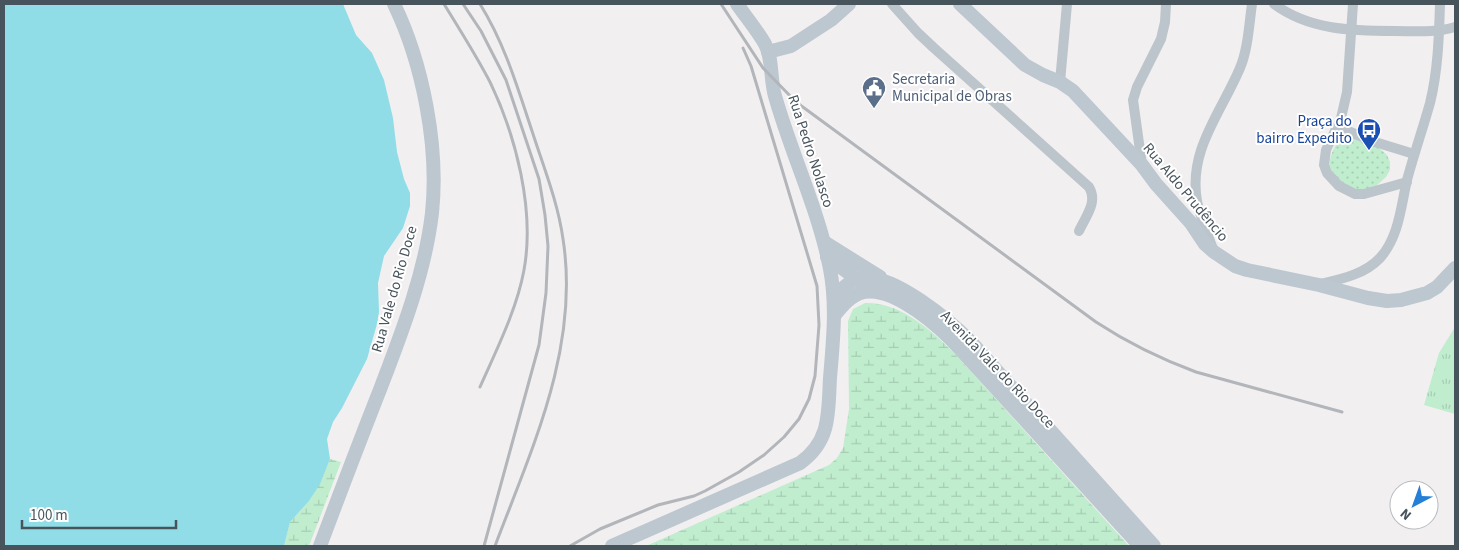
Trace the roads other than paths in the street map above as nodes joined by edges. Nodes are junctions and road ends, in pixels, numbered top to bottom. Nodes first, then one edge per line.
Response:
1 (394, 4) edge
2 (737, 4) edge
3 (849, 4) edge
4 (892, 4) edge
5 (960, 4) edge
6 (1067, 4) edge
7 (1166, 4) edge
8 (1252, 4) edge
9 (1274, 4) edge
10 (1352, 4) edge
11 (1440, 4) edge
12 (1455, 27) edge
13 (1351, 31) junction
14 (1439, 32) junction
15 (768, 52) junction
16 (1060, 82) junction
17 (1338, 126) junction
18 (1414, 154) junction
19 (1142, 165) junction
20 (1407, 182) junction
21 (1079, 231) dead end
22 (824, 242) junction
23 (1214, 252) junction
24 (827, 257) junction
25 (1455, 268) edge
26 (857, 279) junction
27 (892, 283) junction
28 (1319, 285) junction
29 (874, 292) junction
30 (834, 296) junction
31 (834, 316) junction
32 (320, 546) edge
33 (612, 546) edge
34 (1140, 546) edge
35 (1154, 546) edge

1 - 32 street, Rua Vale do Rio Doce
2 - 15 street, Rua Pedro Nolasco
3 - 15 street
4 - 21 street
5 - 16 street, Rua Aldo Prudêncio
6 - 16 street
7 - 19 street
8 - 23 street
9 - 13 street
10 - 13 street
11 - 14 street
12 - 14 street
13 - 14 street
13 - 17 street
14 - 18 street
15 - 22 street, Rua Pedro Nolasco
16 - 19 street, Rua Aldo Prudêncio
17 - 18 street
17 - 20 street
18 - 20 street
19 - 23 street, Rua Aldo Prudêncio
20 - 28 street
22 - 24 street, Rua Pedro Nolasco
22 - 27 street
23 - 28 street, Rua Aldo Prudêncio
24 - 26 street, Avenida Vale do Rio Doce
24 - 30 street, Rua Pedro Nolasco
25 - 28 street, Rua Aldo Prudêncio
26 - 27 street, Avenida Vale do Rio Doce
26 - 29 street, Avenida Vale do Rio Doce
26 - 30 street
27 - 35 street, Avenida Vale do Rio Doce
29 - 31 street
29 - 34 street, Avenida Vale do Rio Doce
30 - 31 street, Rua Pedro Nolasco
31 - 33 street

